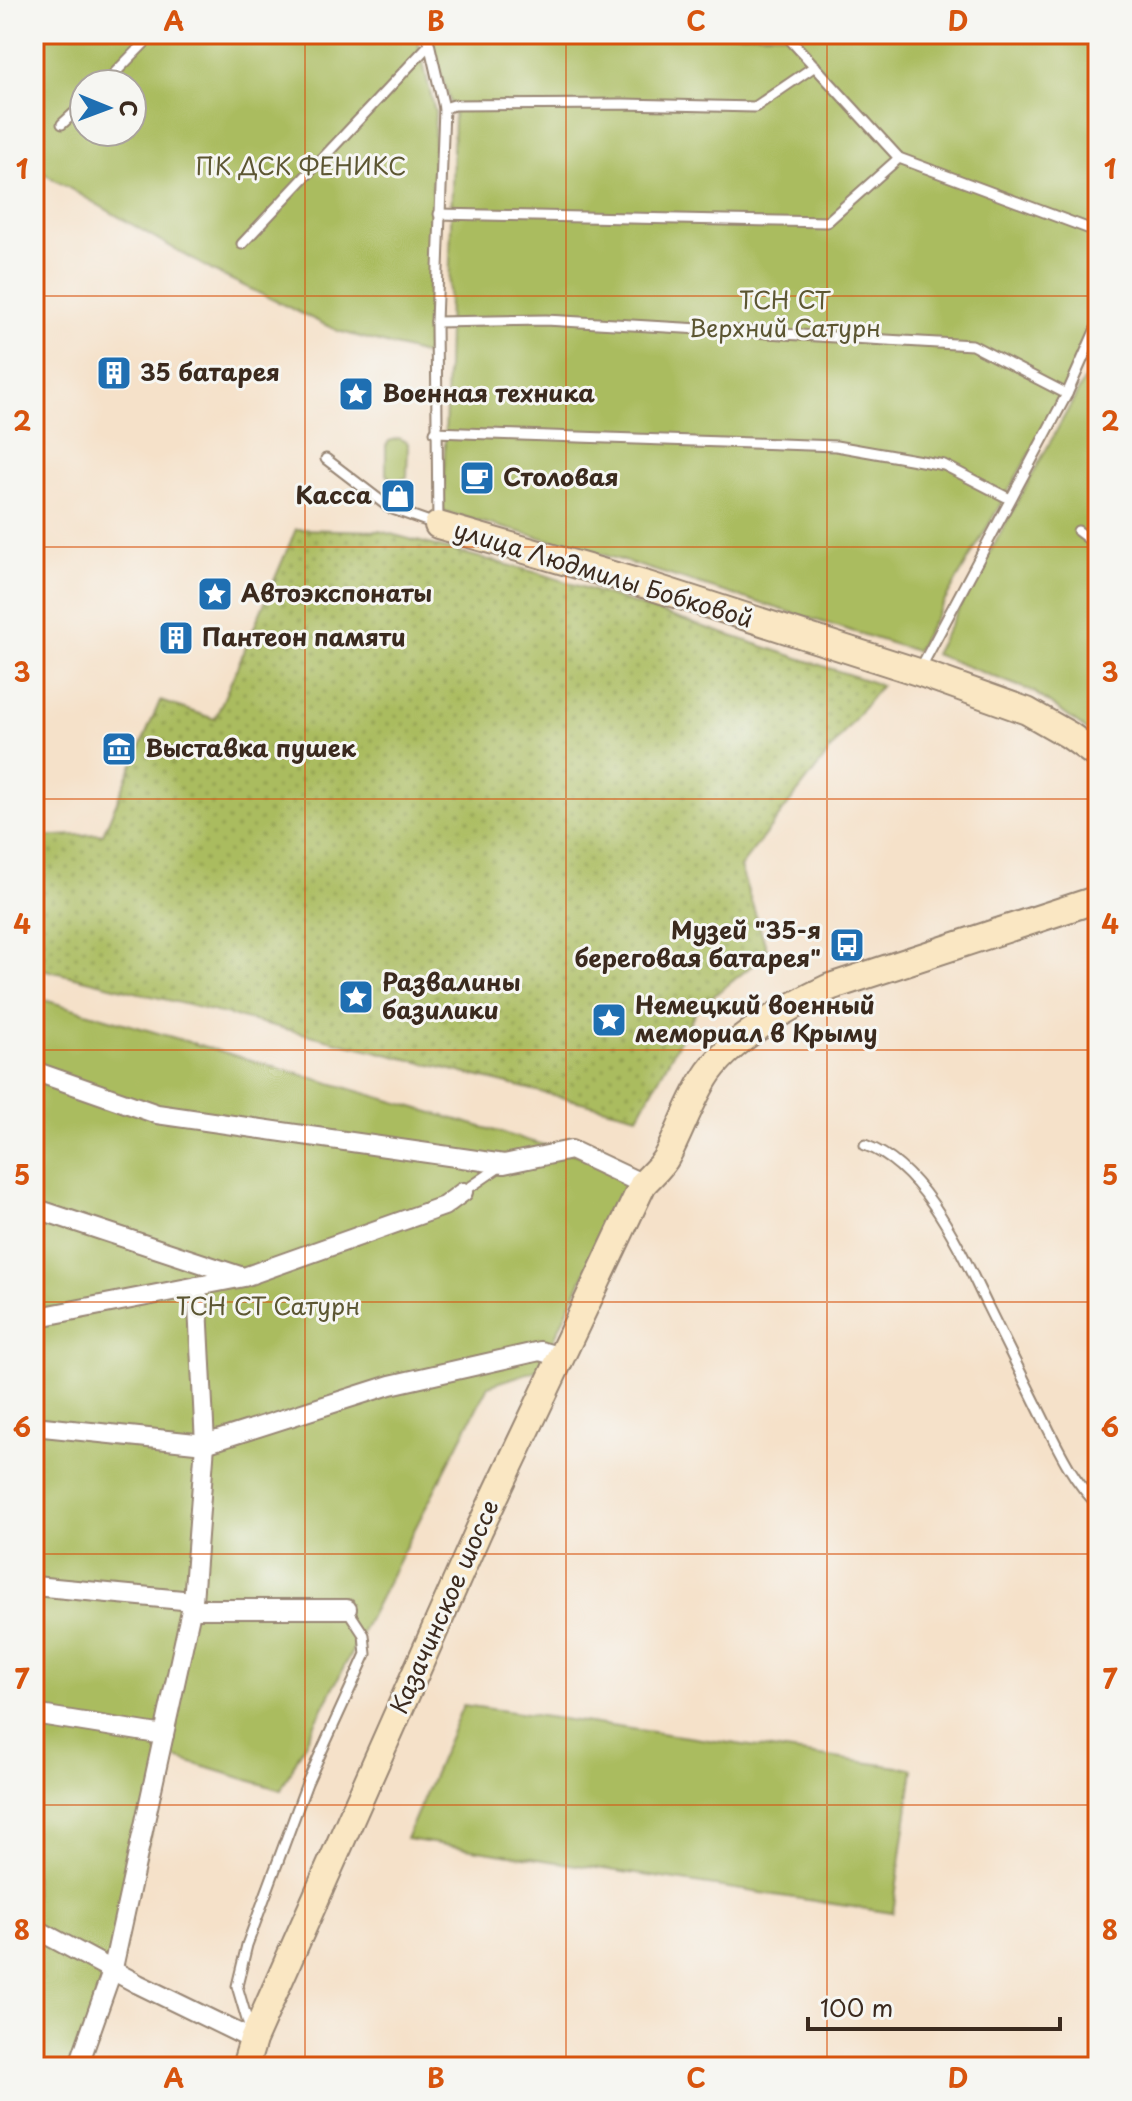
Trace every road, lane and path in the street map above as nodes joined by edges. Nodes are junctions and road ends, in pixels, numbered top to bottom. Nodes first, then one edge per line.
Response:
1 (153, 34) edge
2 (427, 34) edge
3 (785, 34) edge
4 (429, 45) junction
5 (815, 66) junction
6 (120, 68) edge
7 (444, 108) junction
8 (68, 119) edge
9 (62, 124) dead end
10 (899, 158) junction
11 (439, 214) junction
12 (1098, 232) edge
13 (242, 244) dead end
14 (436, 322) junction
15 (1098, 324) edge
16 (1067, 394) junction
17 (435, 432) junction
18 (326, 459) dead end
19 (1010, 499) junction
20 (438, 525) junction
21 (1078, 531) dead end
22 (1098, 546) edge
23 (918, 672) junction
24 (1098, 756) edge
25 (1098, 899) edge
26 (34, 1071) edge
27 (865, 1145) dead end
28 (504, 1164) junction
29 (643, 1184) junction
30 (463, 1192) joint
31 (34, 1208) edge
32 (244, 1277) junction
33 (197, 1286) junction
34 (34, 1318) edge
35 (561, 1357) junction
36 (34, 1426) edge
37 (205, 1444) junction
38 (1098, 1505) edge
39 (34, 1586) edge
40 (192, 1605) junction
41 (347, 1609) joint
42 (34, 1714) edge
43 (164, 1735) junction
44 (34, 1928) edge
45 (113, 1968) junction
46 (253, 2040) junction
47 (78, 2067) edge
48 (245, 2067) edge

1 - 6 lane
2 - 4 lane, улица Людмилы Бобковой
3 - 5 lane
4 - 7 lane, улица Людмилы Бобковой
4 - 13 lane
5 - 7 lane
5 - 10 lane
7 - 11 lane, улица Людмилы Бобковой
8 - 9 lane
10 - 11 lane
10 - 12 lane
11 - 14 lane, улица Людмилы Бобковой
14 - 16 lane
14 - 17 lane, улица Людмилы Бобковой
15 - 16 lane
16 - 19 lane
17 - 19 lane
17 - 20 lane, улица Людмилы Бобковой
18 - 20 lane
19 - 23 lane
20 - 23 main road, улица Людмилы Бобковой
21 - 22 lane
23 - 24 main road, улица Людмилы Бобковой
25 - 29 main road, Казачинское шоссе
26 - 28 street
27 - 38 lane
28 - 29 street
28 - 30 lane
29 - 35 main road, Казачинское шоссе
30 - 32 street
31 - 32 street
32 - 33 street
33 - 34 street
33 - 37 street
35 - 37 street
35 - 46 main road, Казачинское шоссе
36 - 37 street
37 - 40 street
39 - 40 street
40 - 41 street
40 - 43 street
41 - 46 lane
42 - 43 street
43 - 45 street
44 - 45 street
45 - 46 street
45 - 47 street
46 - 48 main road, Казачинское шоссе

